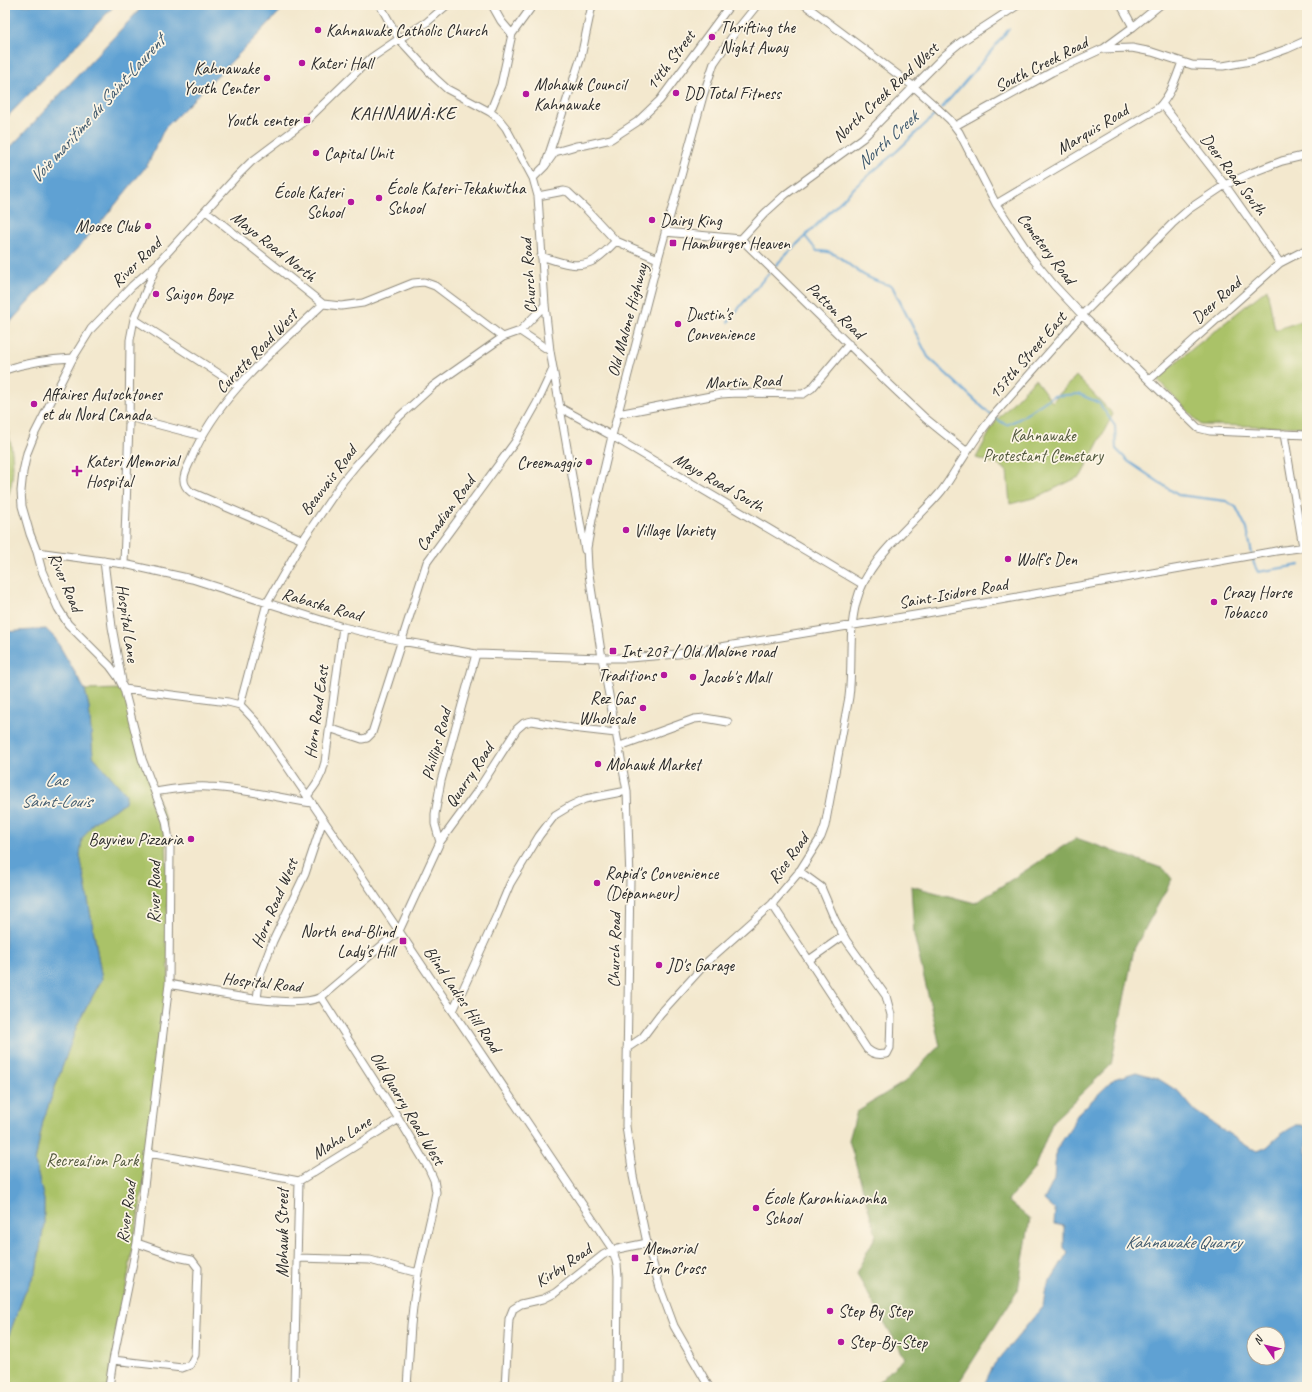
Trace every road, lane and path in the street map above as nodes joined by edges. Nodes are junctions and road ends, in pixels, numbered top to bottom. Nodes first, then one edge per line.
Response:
1 (380, 5) edge
2 (447, 5) edge
3 (492, 5) edge
4 (533, 5) edge
5 (592, 5) edge
6 (730, 5) edge
7 (757, 5) edge
8 (806, 5) edge
9 (1018, 5) edge
10 (1121, 5) edge
11 (1160, 5) edge
12 (1133, 27) junction
13 (512, 34) junction
14 (399, 38) junction
15 (1307, 40) edge
16 (1102, 49) junction
17 (1182, 62) junction
18 (913, 86) junction
19 (1162, 104) junction
20 (490, 112) junction
21 (955, 126) junction
22 (1307, 155) edge
23 (545, 166) junction
24 (533, 178) junction
25 (1225, 185) junction
26 (538, 196) junction
27 (996, 204) junction
28 (206, 211) junction
29 (666, 232) junction
30 (741, 239) junction
31 (616, 241) junction
32 (1307, 249) edge
33 (541, 256) junction
34 (658, 259) junction
35 (1280, 263) junction
36 (157, 264) junction
37 (323, 304) junction
38 (545, 305) junction
39 (1082, 315) junction
40 (134, 319) junction
41 (520, 331) junction
42 (503, 337) junction
43 (849, 344) junction
44 (550, 351) junction
45 (73, 358) junction
46 (553, 369) junction
47 (5, 370) edge
48 (1149, 380) junction
49 (238, 386) junction
50 (559, 407) junction
51 (618, 414) junction
52 (129, 417) junction
53 (1284, 434) junction
54 (1307, 435) edge
55 (202, 436) junction
56 (612, 436) junction
57 (967, 452) junction
58 (303, 540) junction
59 (1305, 547) edge
60 (37, 552) junction
61 (104, 561) junction
62 (124, 564) junction
63 (588, 568) junction
64 (862, 584) junction
65 (266, 603) junction
66 (852, 625) junction
67 (343, 627) junction
68 (401, 640) junction
69 (476, 654) junction
70 (602, 658) junction
71 (124, 689) junction
72 (240, 706) junction
73 (728, 722) dead end
74 (329, 728) junction
75 (616, 733) junction
76 (620, 746) junction
77 (628, 791) junction
78 (155, 792) junction
79 (307, 796) junction
80 (312, 803) junction
81 (323, 820) junction
82 (440, 842) junction
83 (799, 871) junction
84 (772, 904) junction
85 (399, 931) junction
86 (843, 936) junction
87 (809, 960) junction
88 (169, 984) junction
89 (321, 997) junction
90 (258, 999) junction
91 (453, 1011) junction
92 (627, 1048) junction
93 (399, 1119) junction
94 (149, 1153) junction
95 (299, 1181) junction
96 (648, 1242) junction
97 (137, 1243) junction
98 (613, 1250) junction
99 (298, 1258) junction
100 (418, 1273) junction
101 (113, 1360) junction
102 (109, 1387) edge
103 (294, 1387) edge
104 (408, 1387) edge
105 (505, 1387) edge
106 (617, 1387) edge
107 (708, 1387) edge

1 - 14 street, Church Road
2 - 14 street, River Road
3 - 13 street
4 - 13 street
5 - 23 street
6 - 23 street, 14th Street
7 - 29 street, Old Malone Highway
8 - 18 street, Cemetery Road
9 - 18 street, North Creek Road West
10 - 12 street
11 - 12 street
12 - 16 street
13 - 20 street
14 - 20 street, Church Road
14 - 28 street, River Road
15 - 17 street, South Creek Road
16 - 17 street, South Creek Road
16 - 21 street, South Creek Road
17 - 19 street, Marquis Road
18 - 21 street, Cemetery Road
18 - 30 street, North Creek Road West
19 - 25 street, Deer Road South
19 - 27 street, Marquis Road
20 - 24 street, Church Road
21 - 27 street, Cemetery Road
22 - 25 street, 157th Street East
23 - 24 street, 14th Street
24 - 26 street, Church Road
25 - 35 street, Deer Road South
25 - 39 street, 157th Street East
26 - 31 street
26 - 33 street, Church Road
27 - 39 street, Cemetery Road
28 - 36 street, River Road
28 - 37 street, Mayo Road North
29 - 30 street
29 - 34 street, Old Malone Highway
30 - 43 street, Patton Road
31 - 33 street
31 - 34 street
32 - 35 street, Deer Road
33 - 38 street, Church Road
34 - 51 street, Old Malone Highway
35 - 48 street, Deer Road
36 - 40 street, Hospital Lane
36 - 45 street, River Road
37 - 42 street
37 - 49 street, Curotte Road West
38 - 41 street, Beauvais Road
38 - 44 street, Church Road
39 - 48 street, Cemetery Road
39 - 57 street, 157th Street East
40 - 49 street
40 - 52 street, Hospital Lane
41 - 42 street, Beauvais Road
41 - 44 street
42 - 58 street, Beauvais Road
43 - 51 street, Martin Road
43 - 57 street, Patton Road
44 - 46 street, Church Road
45 - 47 street
45 - 60 street, River Road
46 - 50 street, Church Road
46 - 68 street, Canadian Road
48 - 53 street, Cemetery Road
49 - 55 street, Curotte Road West
50 - 56 street, Mayo Road South
50 - 63 street, Church Road
51 - 56 street, Old Malone Highway
52 - 55 street
52 - 62 street, Hospital Lane
53 - 54 street, Cemetery Road
53 - 59 street
55 - 58 street, Curotte Road West
56 - 63 street, Old Malone Highway
56 - 64 street, Mayo Road South
57 - 64 street, 157th Street East
58 - 65 street, Beauvais Road
59 - 66 street, Saint-Isidore Road
60 - 61 street, Rabaska Road
60 - 71 street, River Road
61 - 62 street, Rabaska Road
61 - 71 street, Hospital Lane
62 - 65 street, Rabaska Road
63 - 70 street, Old Malone Highway
64 - 66 street, 157th Street East
65 - 67 street, Rabaska Road
65 - 72 street, Beauvais Road
66 - 70 street, Saint-Isidore Road
66 - 83 street, Rice Road
67 - 68 street, Rabaska Road
67 - 74 street, Horn Road East
68 - 69 street, Rabaska Road
68 - 74 street, Canadian Road
69 - 70 street, Rabaska Road
69 - 82 street, Phillips Road
70 - 75 street, Church Road
71 - 72 street
71 - 78 street, River Road
72 - 79 street, Blind Ladies Hill Road
73 - 76 street
74 - 79 street, Horn Road East
75 - 76 street, Church Road
75 - 82 street, Quarry Road
76 - 77 street, Church Road
77 - 91 street
77 - 92 street, Church Road
78 - 80 street
78 - 88 street, River Road
79 - 80 street, Blind Ladies Hill Road
80 - 81 street, Blind Ladies Hill Road
81 - 85 street, Blind Ladies Hill Road
81 - 90 street, Horn Road West
82 - 85 street, Quarry Road
83 - 84 street, Rice Road
83 - 86 street
84 - 87 street
84 - 92 street, Rice Road
85 - 89 street, Hospital Road
85 - 91 street, Blind Ladies Hill Road
86 - 87 street
86 - 87 street
88 - 90 street, Hospital Road
88 - 94 street, River Road
89 - 90 street, Hospital Road
89 - 93 street, Old Quarry Road West
91 - 98 street, Blind Ladies Hill Road
92 - 96 street, Church Road
93 - 95 street, Maha Lane
93 - 100 street, Old Quarry Road West
94 - 95 street, Mohawk Street
94 - 97 street, River Road
95 - 99 street, Mohawk Street
96 - 98 street
96 - 107 street
97 - 101 street, River Road
97 - 101 street
98 - 105 street, Kirby Road
98 - 106 street
99 - 100 street
99 - 103 street, Mohawk Street
100 - 104 street, Old Quarry Road West
101 - 102 street, River Road

